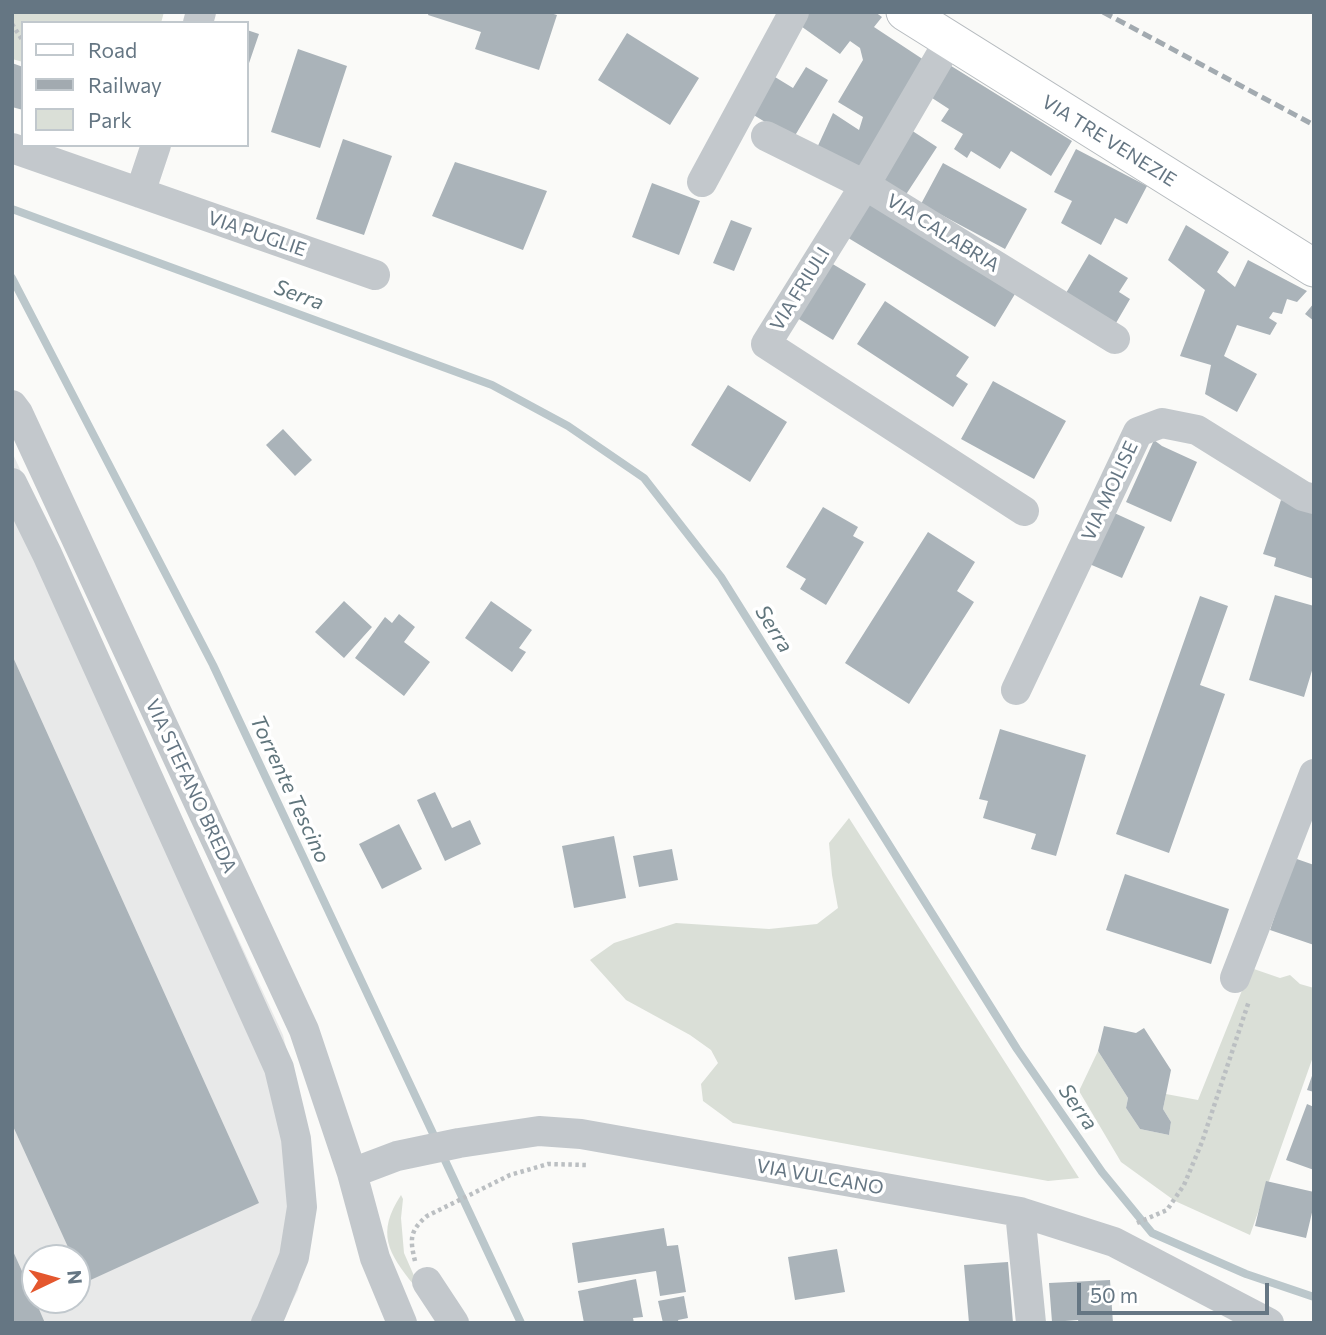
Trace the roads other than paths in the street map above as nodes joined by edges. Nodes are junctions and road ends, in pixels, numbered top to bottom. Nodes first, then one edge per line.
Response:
1 (794, 12) edge
2 (905, 12) edge
3 (949, 41) junction
4 (766, 136) dead end
5 (155, 147) edge
6 (12, 148) edge
7 (702, 182) dead end
8 (865, 185) junction
9 (140, 193) junction
10 (1314, 268) edge
11 (375, 275) dead end
12 (1115, 339) dead end
13 (12, 405) edge
14 (12, 483) edge
15 (1314, 499) edge
16 (1024, 511) dead end
17 (1016, 690) dead end
18 (1314, 774) edge
19 (1244, 984) road end
20 (352, 1173) junction
21 (1020, 1212) junction
22 (427, 1282) dead end
23 (266, 1323) edge
24 (402, 1323) edge
25 (454, 1323) edge
26 (1031, 1323) edge
27 (1269, 1323) edge

1 - 7 street
2 - 3 main road, VIA TRE VENEZIE
3 - 8 street, VIA FRIULI
3 - 10 main road, VIA TRE VENEZIE
4 - 8 street, VIA CALABRIA
5 - 9 street
6 - 9 street, VIA PUGLIE
8 - 12 street, VIA CALABRIA
8 - 16 street, VIA FRIULI
9 - 11 street, VIA PUGLIE
13 - 20 street, VIA STEFANO BREDA
14 - 23 street
15 - 17 street, VIA MOLISE
18 - 19 street
20 - 21 street, VIA VULCANO
20 - 24 street, VIA STEFANO BREDA
21 - 26 street
21 - 27 street, VIA VULCANO
22 - 25 street

